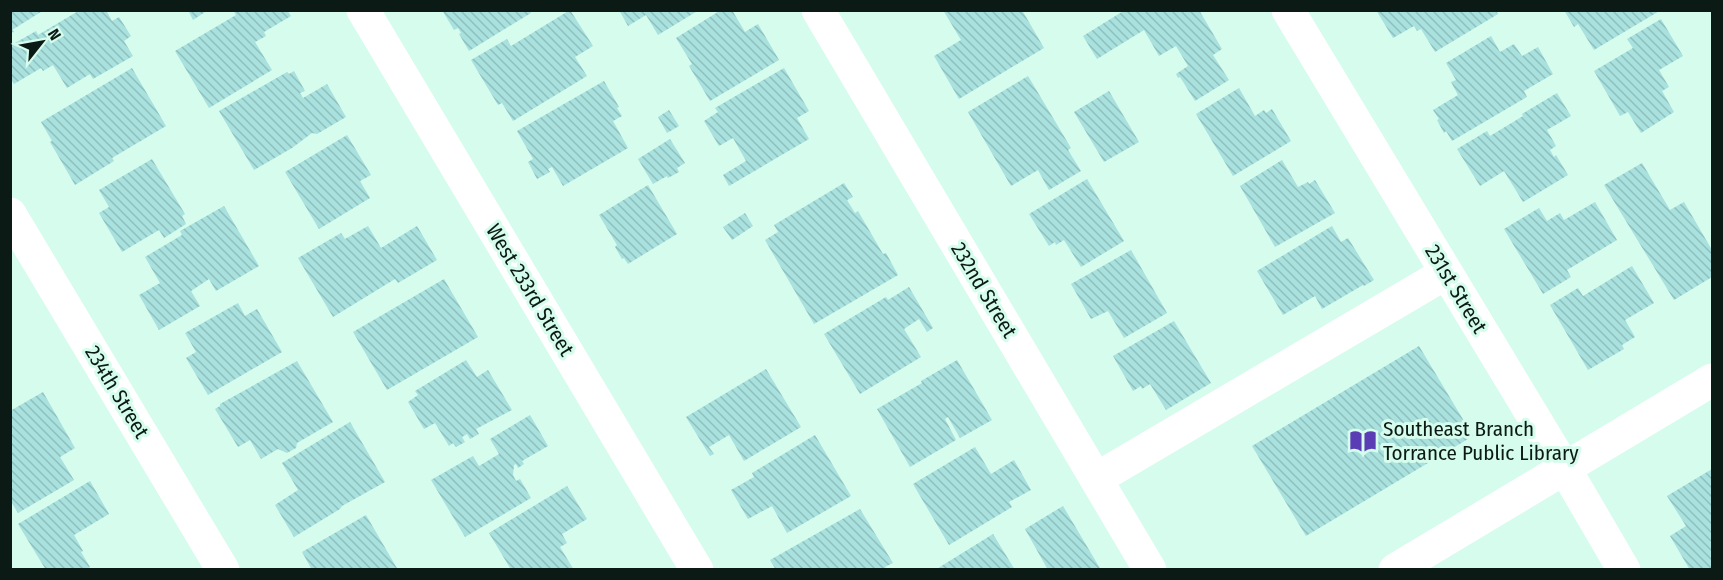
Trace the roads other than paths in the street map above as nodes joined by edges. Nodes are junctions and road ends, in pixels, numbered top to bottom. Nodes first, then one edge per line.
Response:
1 (363, 10) edge
2 (818, 10) edge
3 (1287, 10) edge
4 (10, 214) edge
5 (1446, 273) junction
6 (1713, 380) edge
7 (1565, 469) junction
8 (1096, 479) junction
9 (223, 570) edge
10 (697, 570) edge
11 (1150, 570) edge
12 (1395, 570) edge
13 (1624, 570) edge

1 - 10 street, West 233rd Street
2 - 8 street, 232nd Street
3 - 5 street, 231st Street
4 - 9 street, 234th Street
5 - 7 street, 231st Street
5 - 8 street
6 - 7 street
7 - 12 street
7 - 13 street, 231st Street
8 - 11 street, 232nd Street

